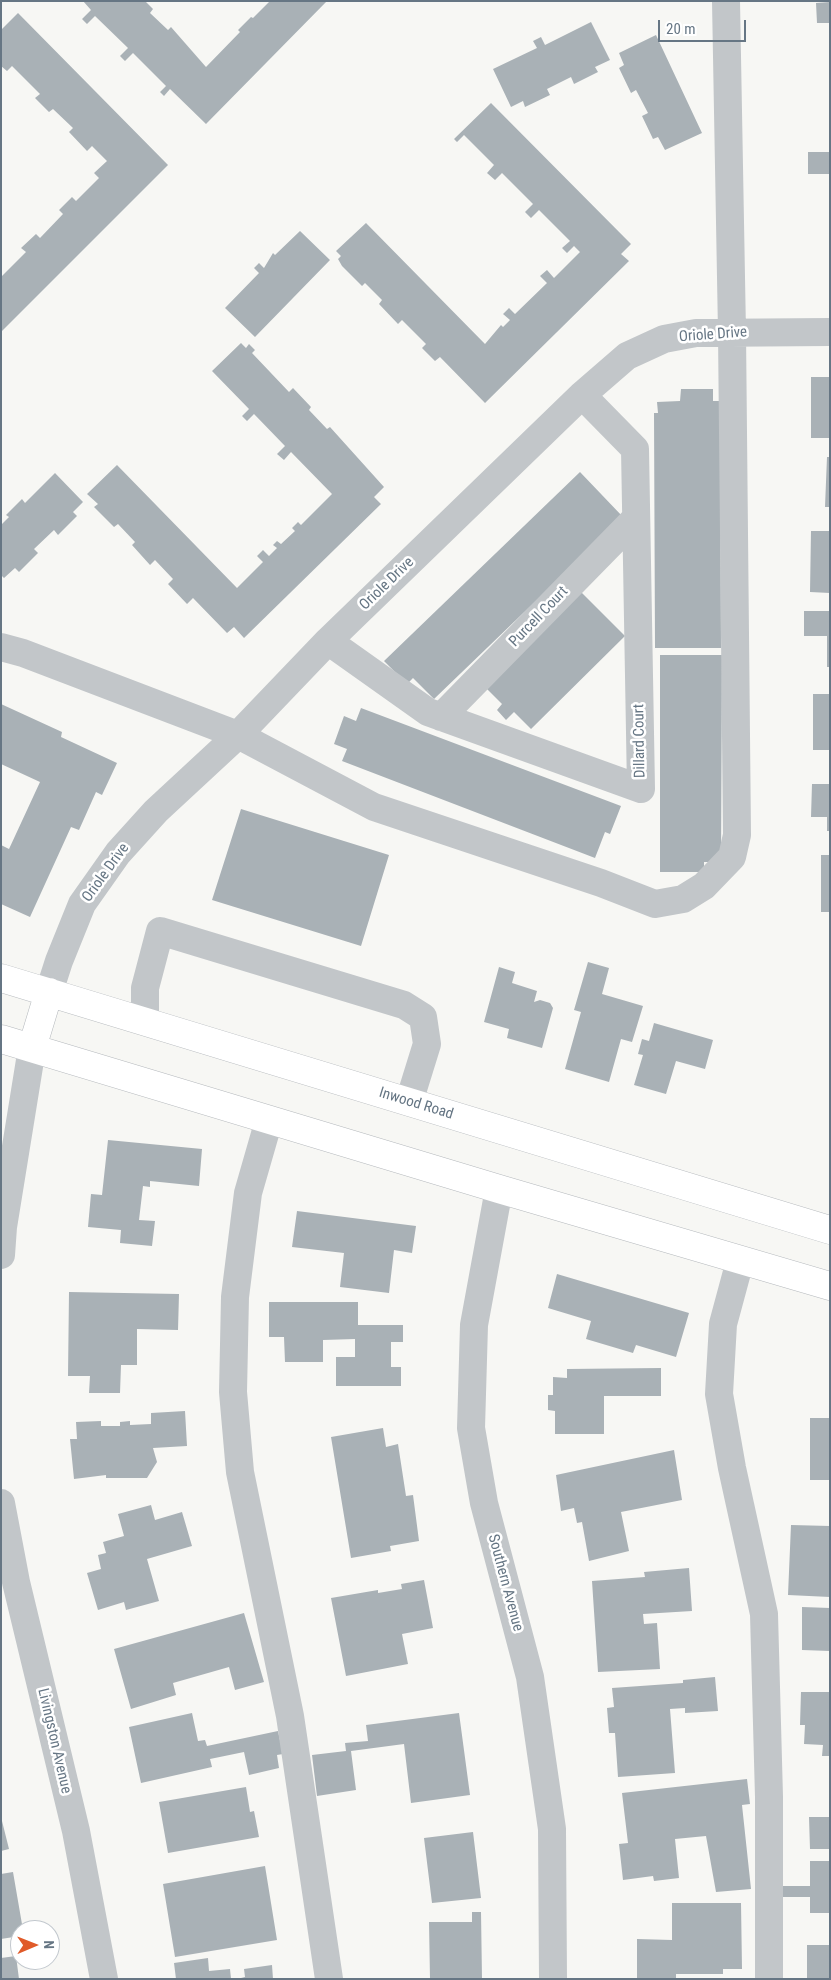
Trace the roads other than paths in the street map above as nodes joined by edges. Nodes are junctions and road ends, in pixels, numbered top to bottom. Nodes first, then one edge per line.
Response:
1 (726, 1) edge
2 (732, 332) junction
3 (830, 332) edge
4 (582, 395) junction
5 (636, 518) junction
6 (328, 642) junction
7 (1, 647) edge
8 (441, 717) junction
9 (238, 734) junction
10 (1, 978) edge
11 (49, 992) junction
12 (145, 1021) junction
13 (1, 1039) edge
14 (32, 1048) junction
15 (409, 1102) junction
16 (269, 1120) junction
17 (499, 1189) junction
18 (830, 1230) edge
19 (1, 1255) edge
20 (740, 1261) junction
21 (830, 1286) edge
22 (2, 1509) edge
23 (104, 1979) edge
24 (329, 1979) edge
25 (553, 1979) edge
26 (769, 1979) edge

1 - 2 street
2 - 3 street, Oriole Drive
2 - 4 street, Oriole Drive
2 - 9 street
4 - 5 street, Dillard Court
4 - 6 street, Oriole Drive
5 - 8 street, Purcell Court
5 - 8 street, Dillard Court
6 - 8 street, Dillard Court
6 - 9 street, Oriole Drive
7 - 9 street
9 - 11 street, Oriole Drive
10 - 11 main road, Inwood Road
11 - 12 main road, Inwood Road
11 - 14 main road
12 - 15 main road, Inwood Road
12 - 15 street
13 - 14 main road
14 - 16 main road
14 - 19 street
15 - 18 main road, Inwood Road
16 - 17 main road
16 - 24 street
17 - 20 main road
17 - 25 street, Southern Avenue
20 - 21 main road
20 - 26 street
22 - 23 street, Livingston Avenue

